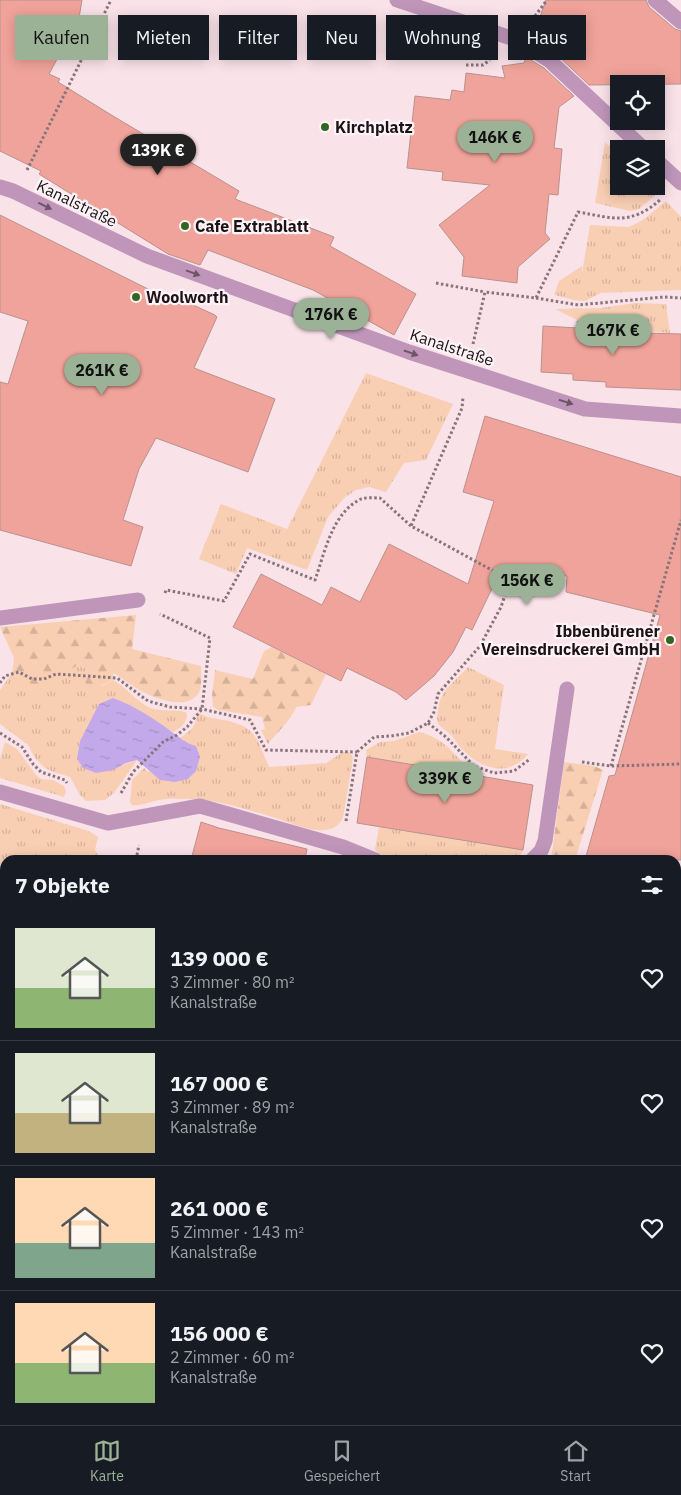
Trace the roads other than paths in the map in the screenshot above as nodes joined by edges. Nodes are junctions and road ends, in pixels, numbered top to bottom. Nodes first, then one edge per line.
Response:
1 (397, 0) edge
2 (655, 0) edge
3 (681, 22) edge
4 (634, 140) edge
5 (665, 168) edge
6 (681, 183) edge
7 (6, 189) edge
8 (681, 416) edge
9 (138, 600) dead end
10 (0, 618) edge
11 (567, 689) dead end
12 (0, 792) edge
13 (363, 855) edge
14 (537, 855) edge

1 - 4 street
2 - 3 street
5 - 6 street
7 -> 8 street, Kanalstraße
9 - 10 street
11 - 14 street
12 - 13 street

